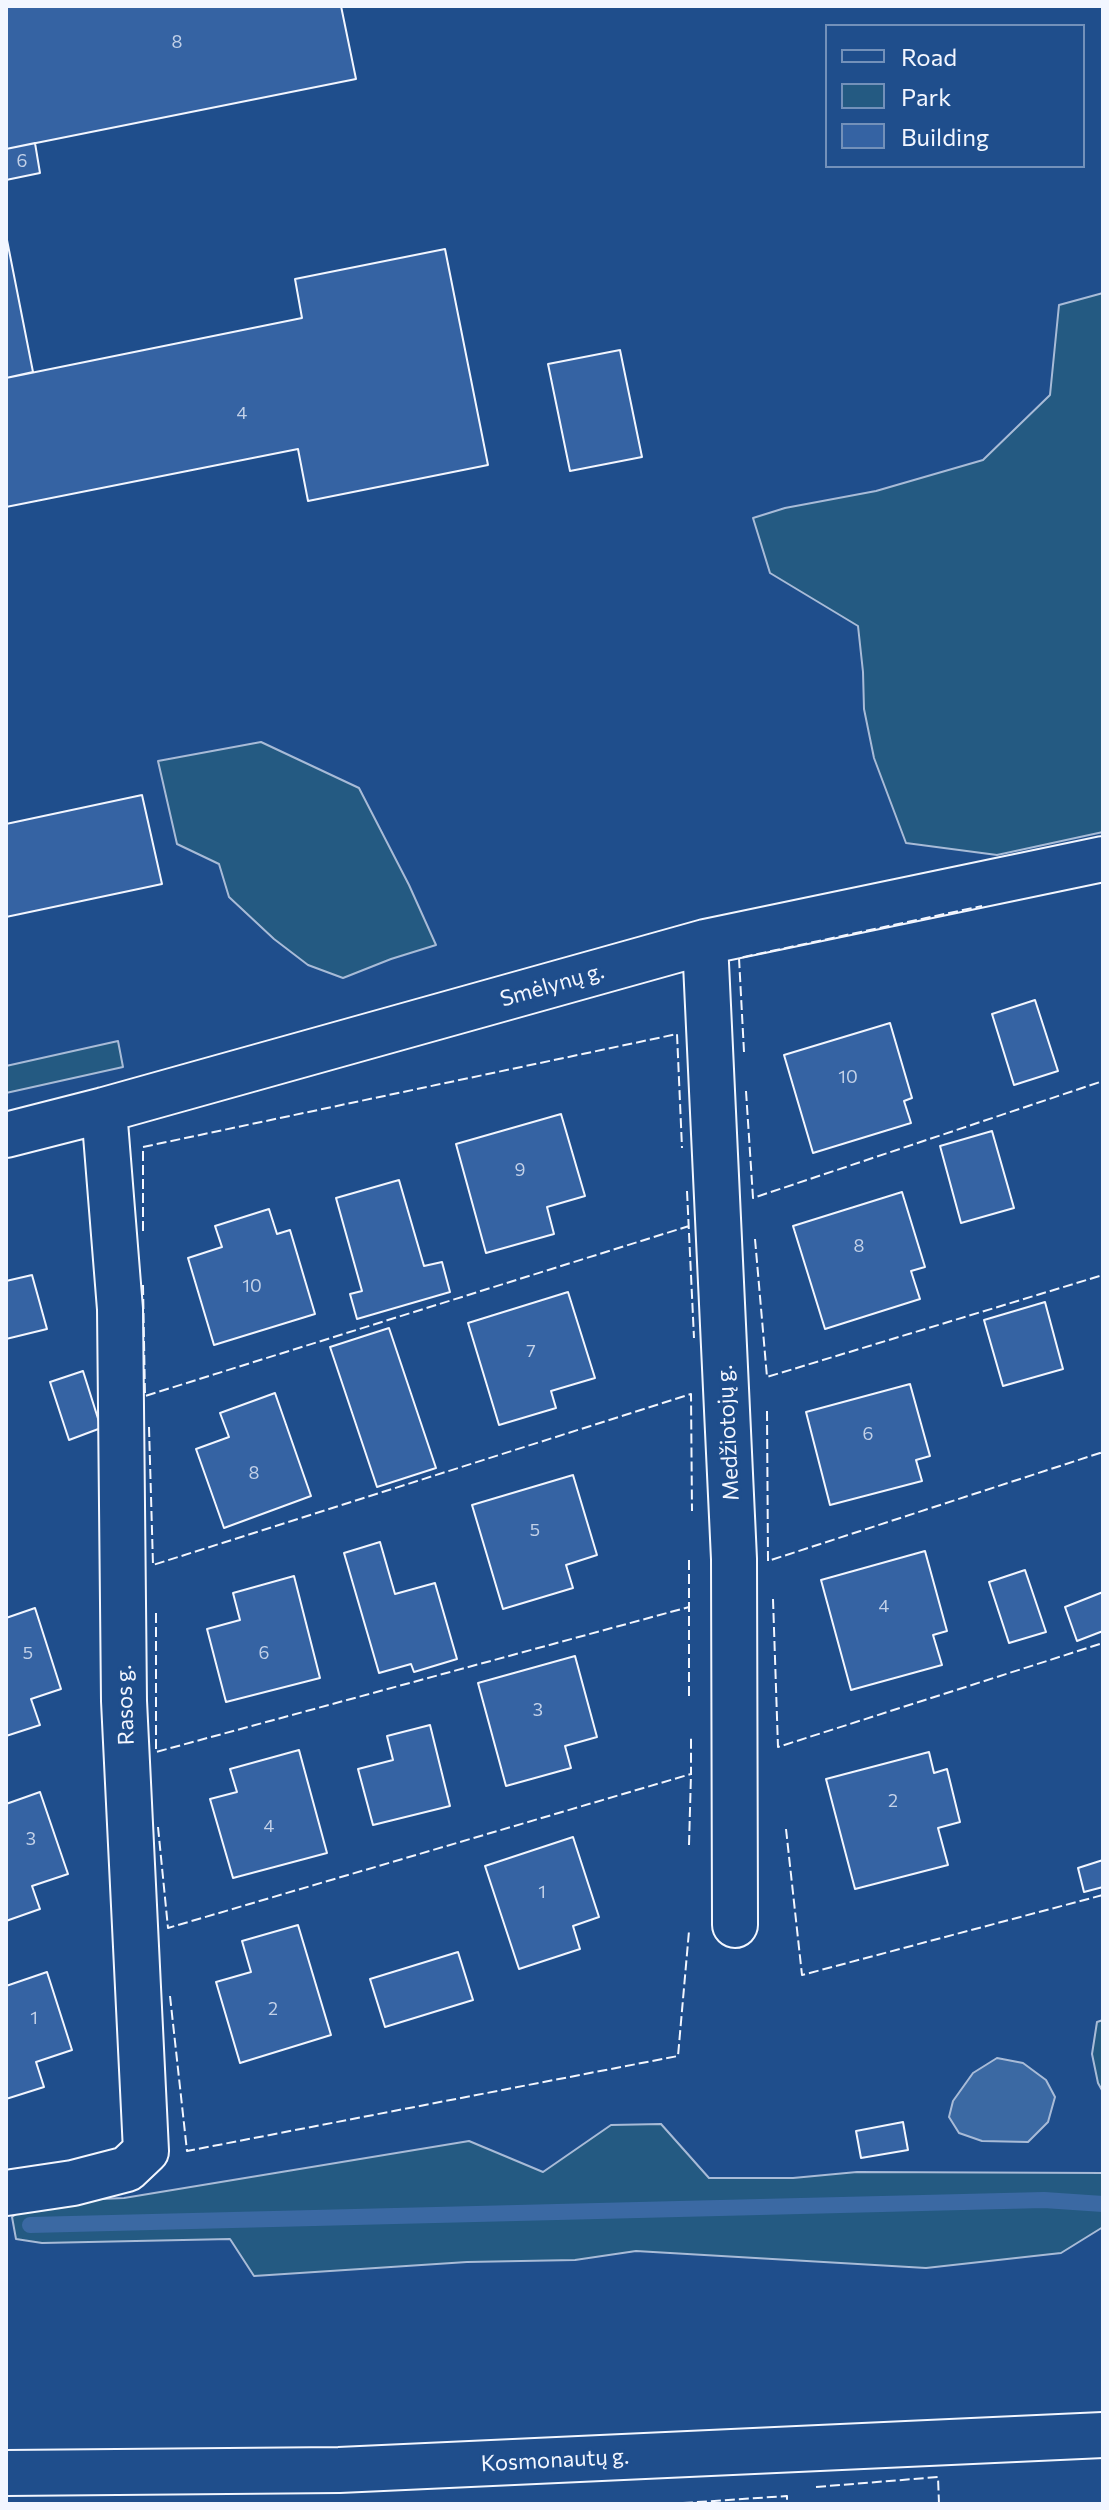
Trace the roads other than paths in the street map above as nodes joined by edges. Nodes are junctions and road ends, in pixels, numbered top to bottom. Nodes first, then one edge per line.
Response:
1 (1103, 859) edge
2 (705, 942) junction
3 (104, 1110) junction
4 (6, 1135) edge
5 (735, 1925) dead end
6 (6, 2193) edge
7 (1103, 2435) edge
8 (6, 2473) edge
9 (340, 2487) edge

1 - 2 street, Smėlynų g.
2 - 3 street, Smėlynų g.
2 - 5 street, Medžiotojų g.
3 - 4 street, Smėlynų g.
3 - 6 street, Rasos g.
7 - 9 street, Kosmonautų g.
8 - 9 street, Kosmonautų g.

